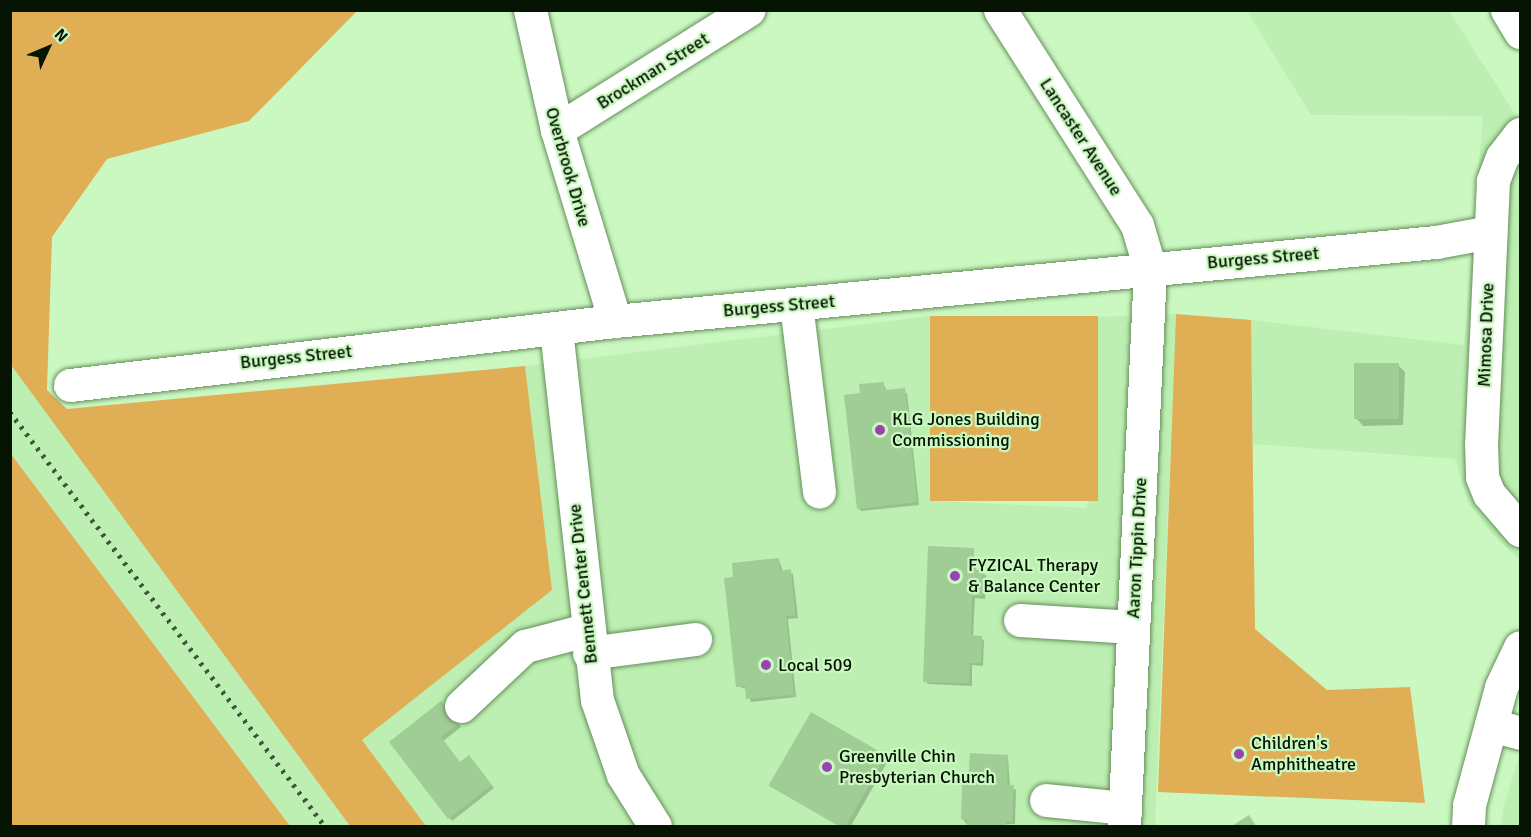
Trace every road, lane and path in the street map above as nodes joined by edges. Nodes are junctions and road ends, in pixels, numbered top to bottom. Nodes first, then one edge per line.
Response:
1 (530, 10) edge
2 (748, 10) edge
3 (1000, 10) edge
4 (1507, 10) edge
5 (1521, 32) edge
6 (557, 130) junction
7 (1521, 134) edge
8 (1490, 232) junction
9 (1150, 269) junction
10 (796, 304) junction
11 (615, 321) junction
12 (556, 329) junction
13 (70, 385) dead end
14 (819, 492) dead end
15 (1521, 531) edge
16 (1020, 620) dead end
17 (1133, 627) junction
18 (695, 639) dead end
19 (588, 641) junction
20 (1520, 649) edge
21 (461, 706) dead end
22 (1506, 729) edge
23 (1046, 800) dead end
24 (1125, 817) edge
25 (655, 826) edge
26 (1468, 826) edge

1 - 6 street, Overbrook Drive
2 - 6 street, Brockman Street
3 - 9 street, Lancaster Avenue
4 - 5 street
6 - 11 street, Overbrook Drive
7 - 8 street, Mimosa Drive
8 - 9 street, Burgess Street
8 - 15 street, Mimosa Drive
9 - 10 street, Burgess Street
9 - 17 street, Aaron Tippin Drive
10 - 11 street, Burgess Street
10 - 14 street
11 - 12 street, Burgess Street
12 - 13 street, Burgess Street
12 - 19 street, Bennett Center Drive
16 - 17 street
17 - 24 street, Aaron Tippin Drive
18 - 19 street
19 - 21 street
19 - 25 street, Bennett Center Drive
20 - 22 street
22 - 26 street
23 - 24 street

